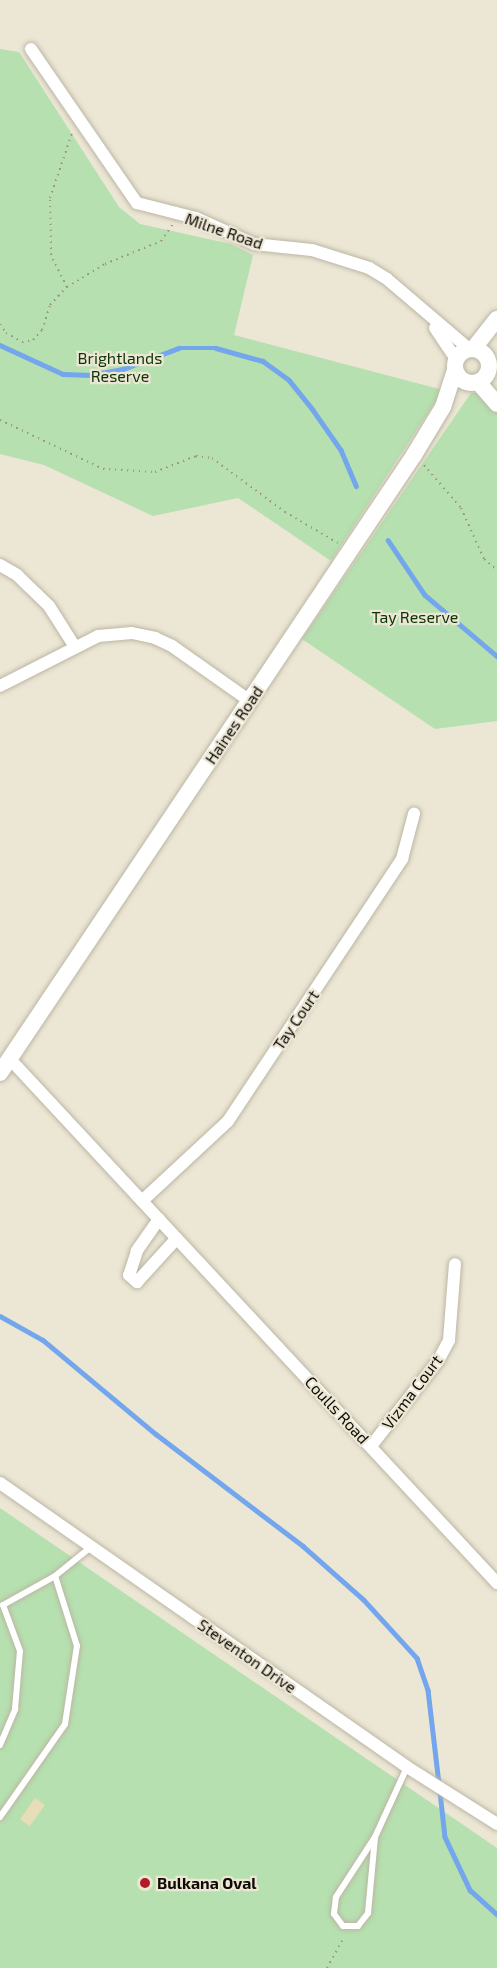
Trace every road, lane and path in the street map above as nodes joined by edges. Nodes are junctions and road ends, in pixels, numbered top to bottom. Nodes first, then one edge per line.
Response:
1 (31, 49) dead end
2 (79, 121) junction
3 (176, 216) junction
4 (67, 287) junction
5 (497, 319) edge
6 (0, 324) edge
7 (497, 333) edge
8 (475, 362) edge
9 (475, 383) junction
10 (497, 404) edge
11 (443, 407) junction
12 (0, 420) edge
13 (414, 455) junction
14 (351, 550) junction
15 (0, 565) edge
16 (497, 570) edge
17 (75, 647) junction
18 (0, 686) edge
19 (250, 702) junction
20 (414, 814) dead end
21 (5, 1065) edge
22 (142, 1201) junction
23 (159, 1219) junction
24 (177, 1238) junction
25 (455, 1264) dead end
26 (370, 1446) junction
27 (0, 1483) edge
28 (91, 1547) junction
29 (55, 1576) junction
30 (497, 1583) edge
31 (2, 1603) edge
32 (0, 1745) edge
33 (407, 1767) junction
34 (0, 1817) edge
35 (497, 1824) edge
36 (375, 1837) junction
37 (343, 1926) junction
38 (327, 1968) edge

1 - 2 street, Milne Road
2 - 3 street, Milne Road
2 - 4 path
3 - 4 path
3 - 8 street, Milne Road
4 - 6 path
5 - 8 main road
7 - 8 main road, Haines Road
8 - 9 main road
8 - 9 main road
8 - 11 main road, Haines Road
9 - 10 main road
9 - 11 main road
11 - 13 main road, Haines Road
12 - 14 path
13 - 14 main road, Haines Road
13 - 16 path
14 - 19 main road, Haines Road
15 - 17 street
17 - 18 street
17 - 19 street
19 - 21 main road, Haines Road
20 - 22 street, Tay Court
21 - 22 street, Coulls Road
22 - 23 street, Coulls Road
23 - 24 street, Coulls Road
23 - 24 street
24 - 26 street, Coulls Road
25 - 26 street, Vizma Court
26 - 30 street, Coulls Road
27 - 28 street, Steventon Drive
28 - 29 lane
28 - 33 street, Steventon Drive
29 - 31 lane
29 - 34 lane
31 - 32 lane
33 - 35 street, Steventon Drive
33 - 36 lane
36 - 37 lane
36 - 37 lane
37 - 38 path

